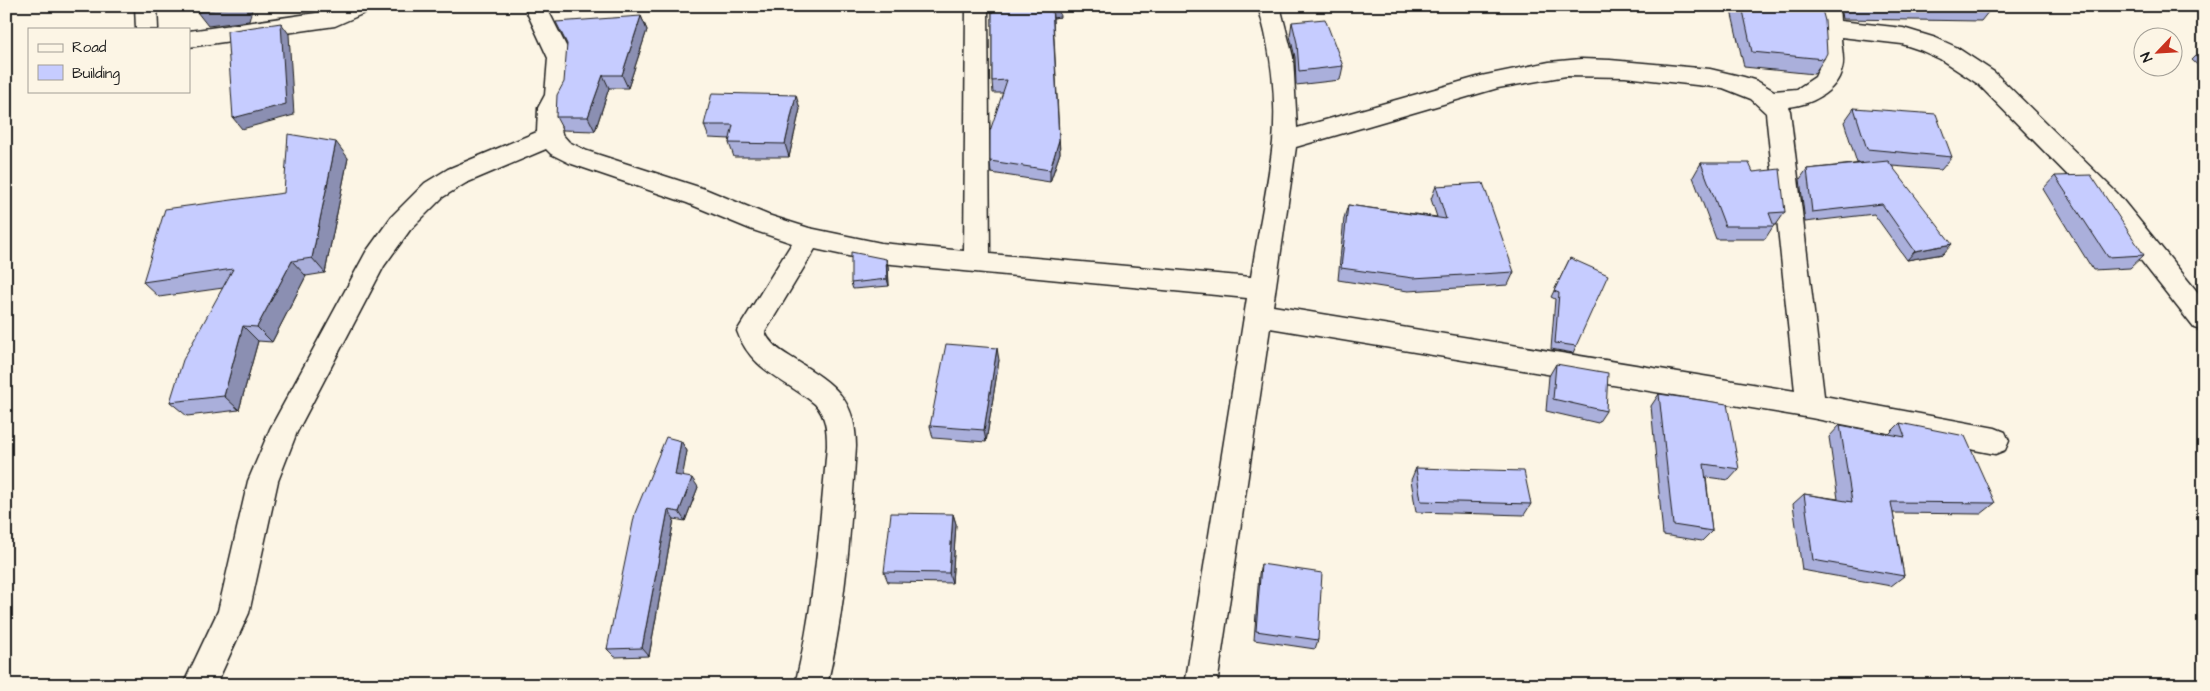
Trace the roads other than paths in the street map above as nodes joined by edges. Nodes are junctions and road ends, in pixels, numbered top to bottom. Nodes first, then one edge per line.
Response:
1 (146, 6) edge
2 (361, 6) edge
3 (535, 6) edge
4 (977, 6) edge
5 (1269, 6) edge
6 (1829, 17) edge
7 (147, 28) edge
8 (190, 39) edge
9 (1771, 100) junction
10 (550, 137) junction
11 (1285, 141) junction
12 (809, 238) junction
13 (977, 263) junction
14 (1260, 302) junction
15 (2200, 310) edge
16 (1811, 406) junction
17 (1995, 441) dead end
18 (200, 685) edge
19 (811, 685) edge
20 (1201, 685) edge

1 - 7 street
2 - 8 street
3 - 10 street
4 - 13 street
5 - 11 street
6 - 9 street
6 - 15 street
9 - 11 street
9 - 16 street
10 - 12 street
10 - 18 street
11 - 14 street
12 - 13 street
12 - 19 street
13 - 14 street
14 - 16 street
14 - 20 street
16 - 17 street

